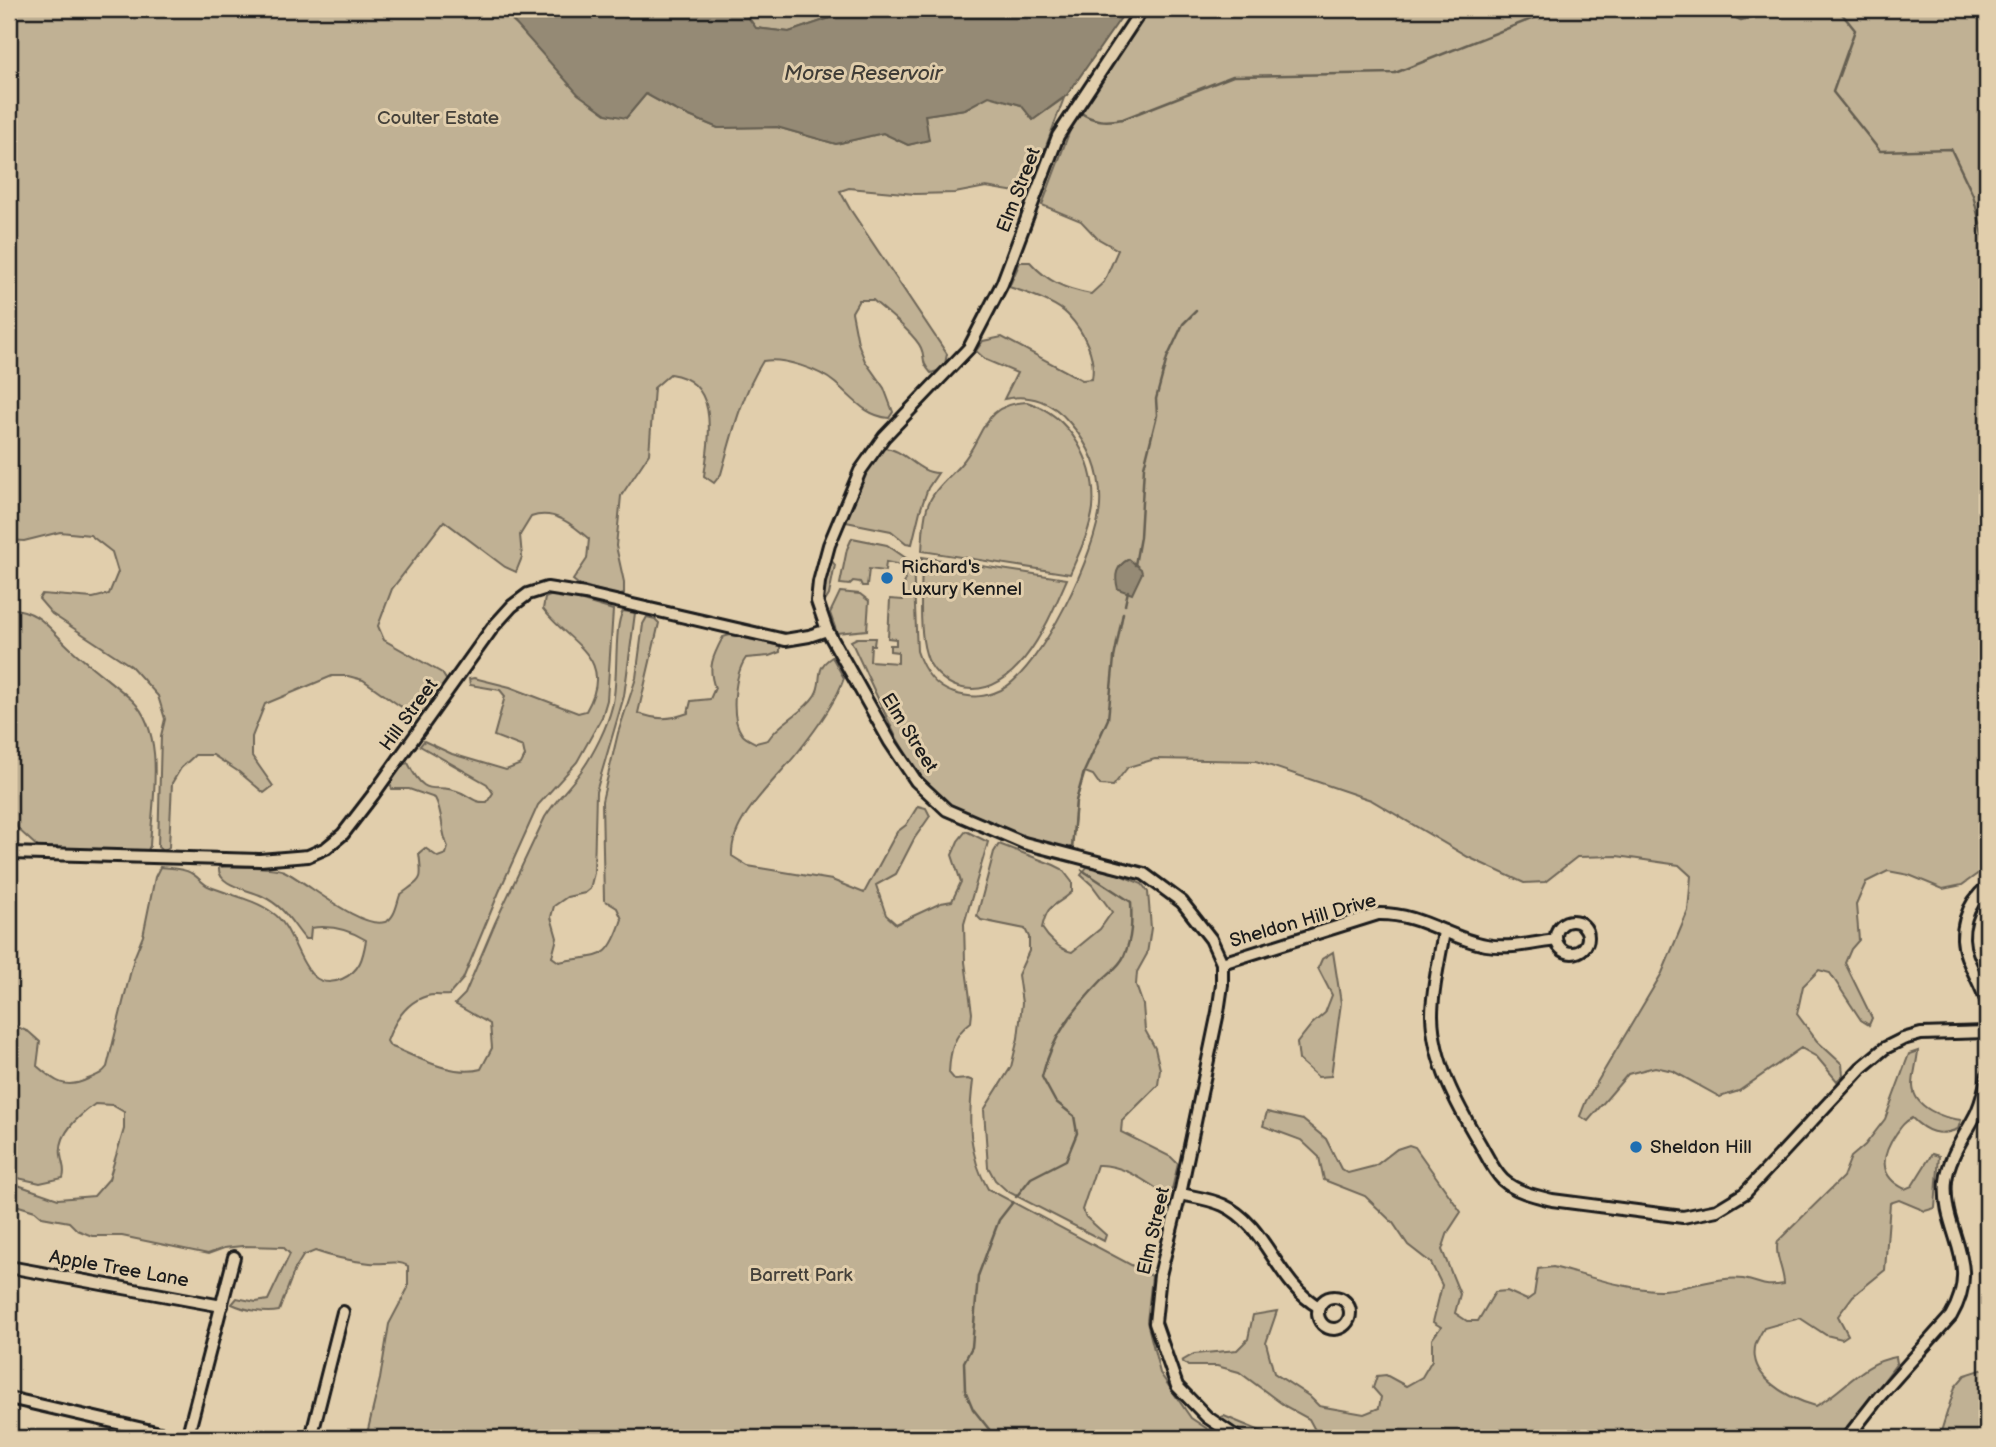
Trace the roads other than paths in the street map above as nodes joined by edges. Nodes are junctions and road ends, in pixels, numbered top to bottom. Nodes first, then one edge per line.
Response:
1 (1142, 9) edge
2 (827, 630) junction
3 (9, 853) edge
4 (1987, 887) edge
5 (1444, 930) junction
6 (1556, 940) dead end
7 (1222, 962) junction
8 (1987, 1003) edge
9 (1987, 1032) edge
10 (1987, 1076) edge
11 (1180, 1194) junction
12 (234, 1257) dead end
13 (9, 1267) edge
14 (222, 1306) junction
15 (1319, 1307) dead end
16 (344, 1312) dead end
17 (9, 1398) edge
18 (185, 1438) edge
19 (311, 1438) edge
20 (1238, 1438) edge
21 (1847, 1438) edge

1 - 2 street, Elm Street
2 - 3 street, Hill Street
2 - 7 street, Elm Street
4 - 8 street
5 - 6 street, Sheldon Hill Drive
5 - 7 street, Sheldon Hill Drive
5 - 9 street
7 - 11 street, Elm Street
10 - 21 street
11 - 15 street
11 - 20 street, Elm Street
12 - 14 street
13 - 14 street, Apple Tree Lane
14 - 18 street
16 - 19 street
17 - 18 street

